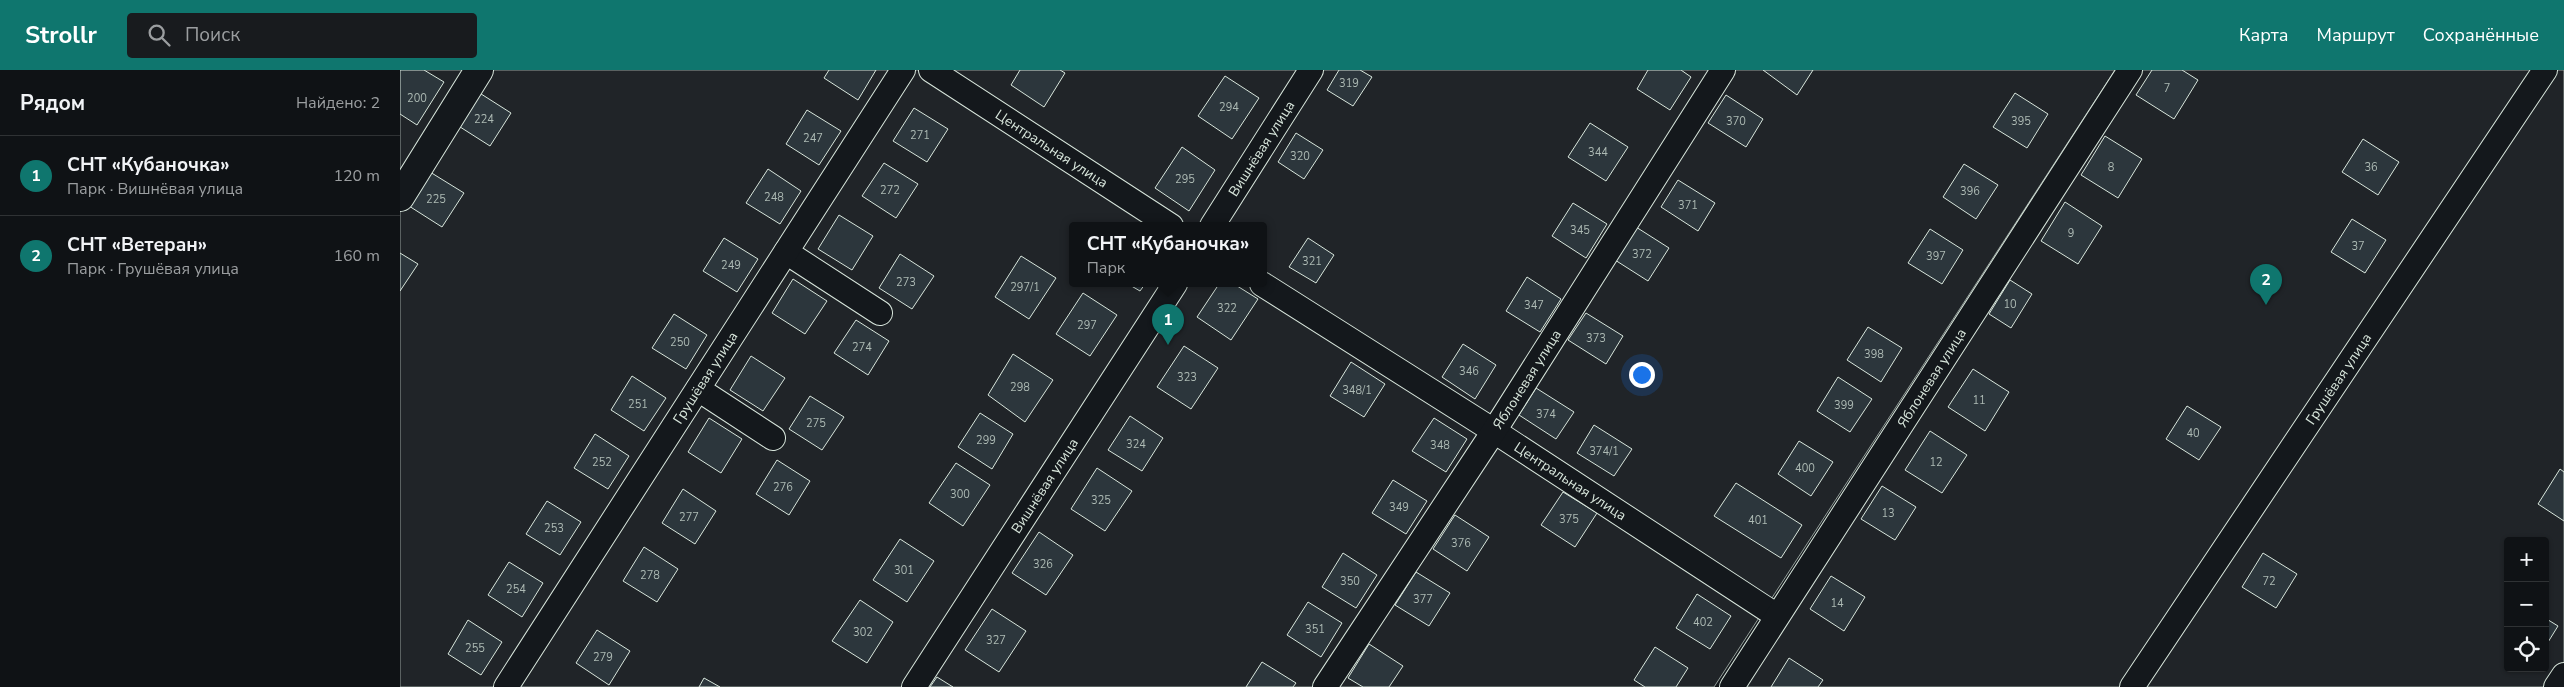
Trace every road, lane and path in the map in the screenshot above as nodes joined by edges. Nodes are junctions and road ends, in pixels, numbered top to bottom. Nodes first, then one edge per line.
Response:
1 (479, 70) edge
2 (903, 70) edge
3 (931, 70) edge
4 (1310, 70) edge
5 (1724, 70) edge
6 (2130, 70) edge
7 (2545, 70) edge
8 (400, 197) edge
9 (1166, 222) edge
10 (1215, 222) edge
11 (786, 252) junction
12 (1173, 287) edge
13 (1267, 287) edge
14 (880, 313) dead end
15 (698, 389) junction
16 (1494, 431) junction
17 (772, 438) dead end
18 (1777, 616) junction
19 (2564, 675) edge
20 (506, 687) edge
21 (914, 687) edge
22 (1325, 687) edge
23 (1732, 687) edge
24 (2132, 687) edge
25 (2556, 687) edge

1 - 8 street
2 - 11 street, Грушёвая улица
3 - 9 street, Центральная улица
4 - 10 street, Вишнёвая улица
5 - 16 street, Яблоневая улица
6 - 18 street, Яблоневая улица
7 - 24 street, Грушёвая улица
11 - 14 street
11 - 15 street, Грушёвая улица
12 - 21 street, Вишнёвая улица
13 - 16 street, Центральная улица
15 - 17 street
15 - 20 street, Грушёвая улица
16 - 18 street, Центральная улица
16 - 22 street, Яблоневая улица
18 - 23 street, Яблоневая улица
19 - 25 street

